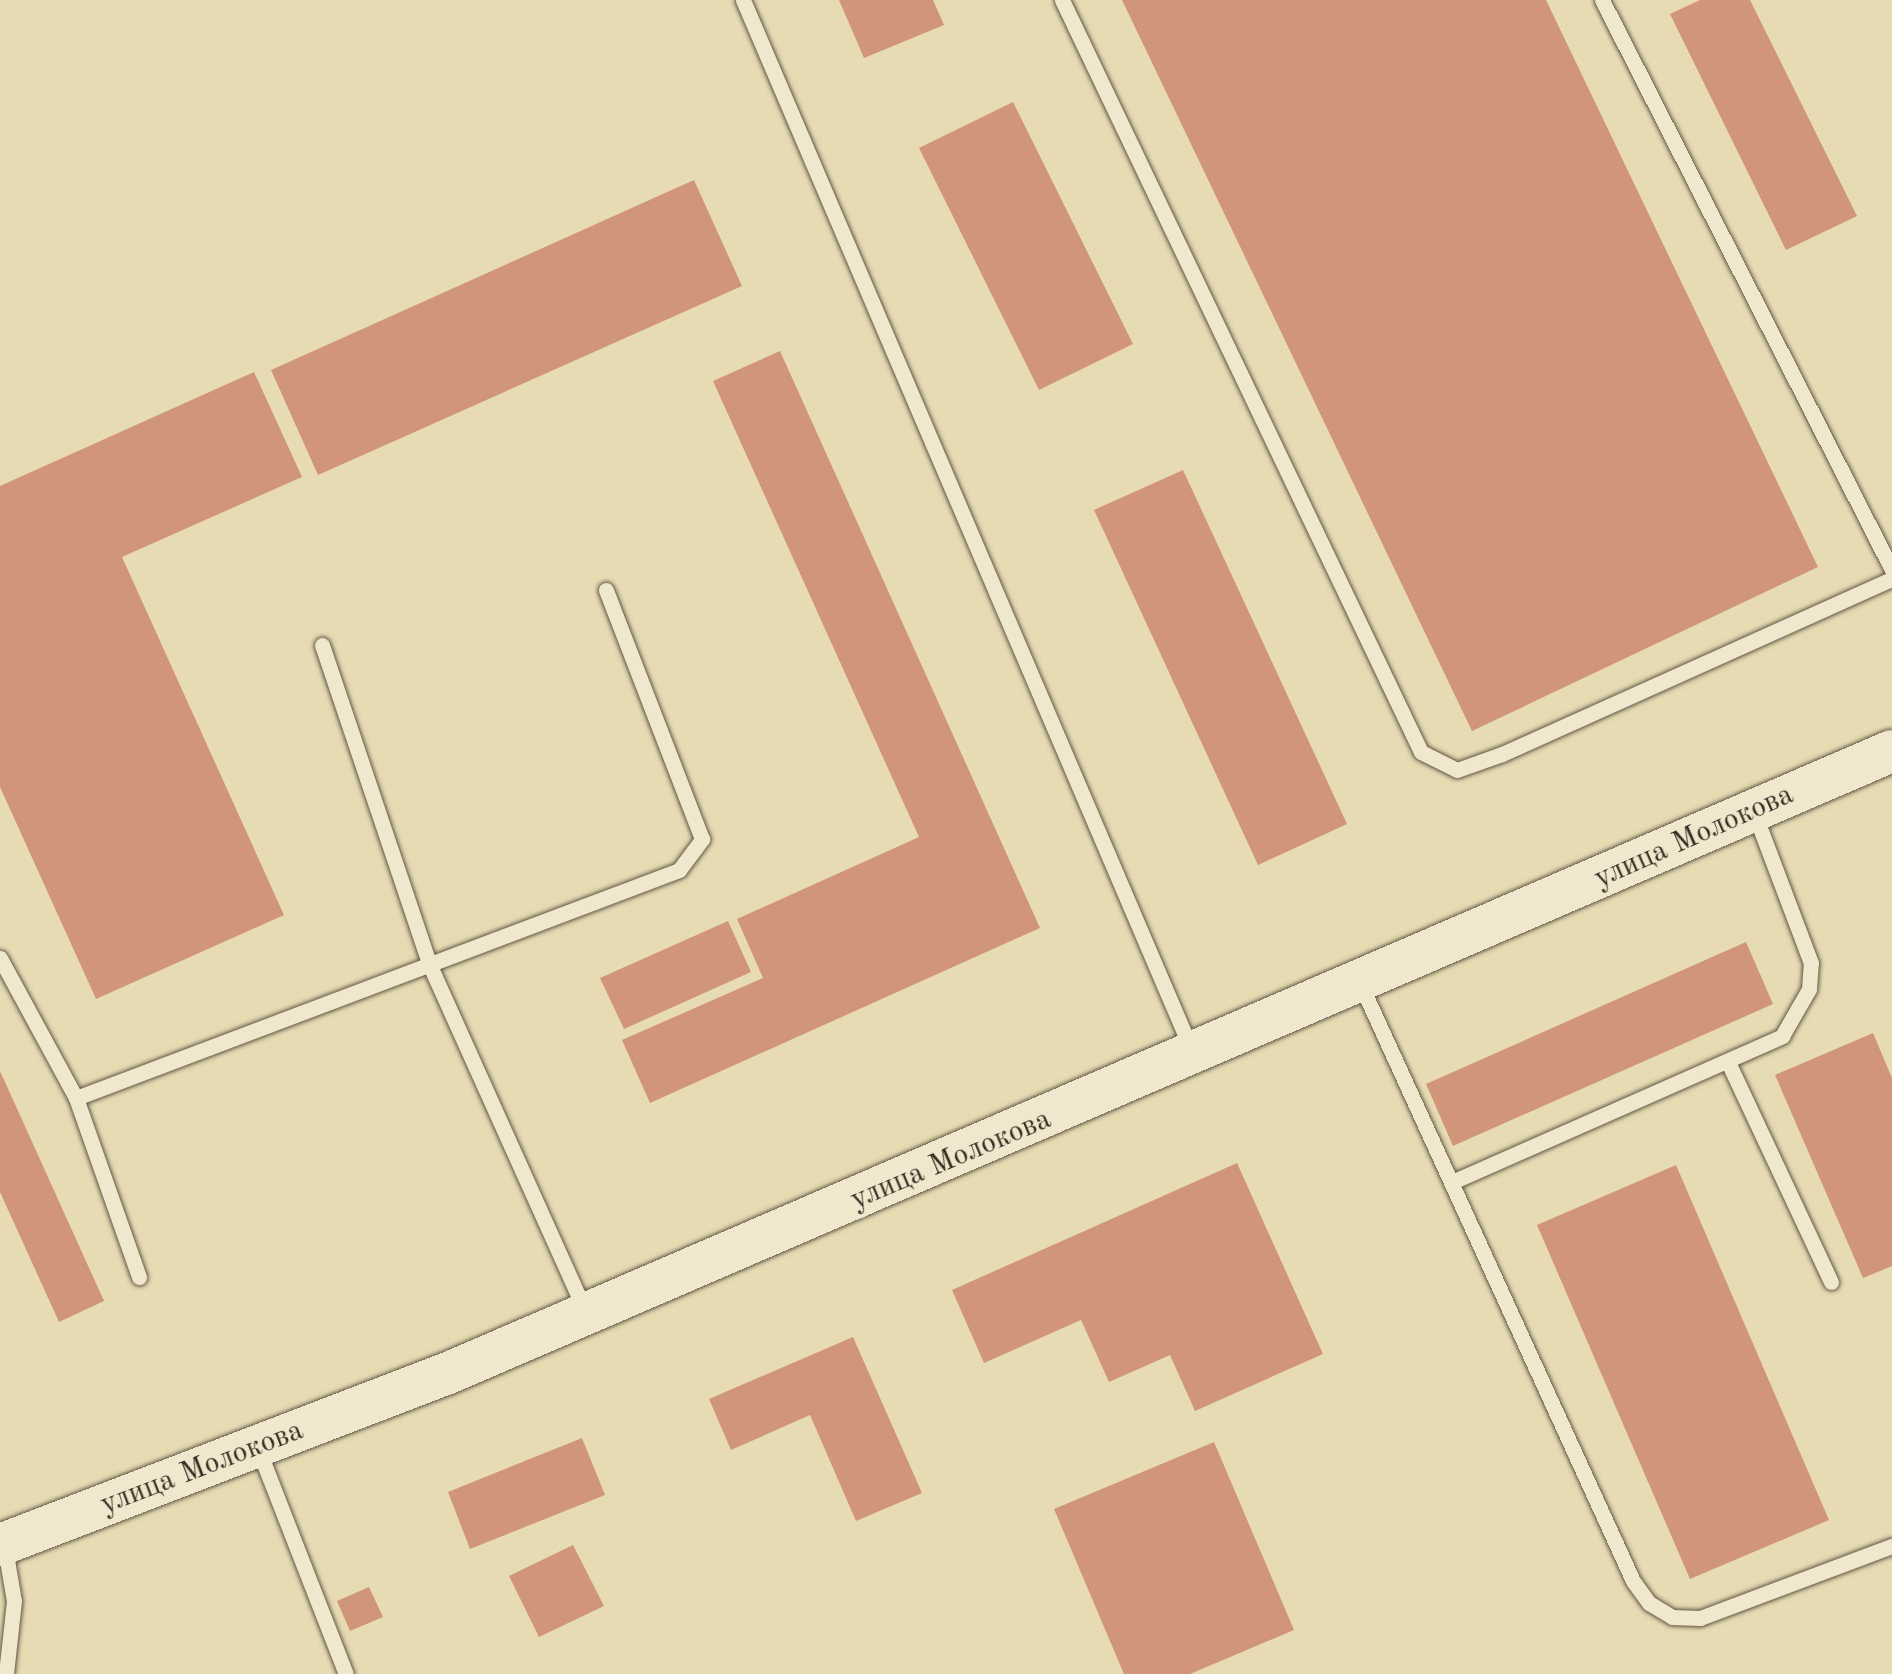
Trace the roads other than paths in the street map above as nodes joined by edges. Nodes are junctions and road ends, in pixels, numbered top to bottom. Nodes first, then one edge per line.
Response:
1 (742, 0) edge
2 (1062, 0) edge
3 (1602, 0) edge
4 (1892, 570) edge
5 (1892, 579) edge
6 (606, 590) dead end
7 (322, 645) dead end
8 (1892, 751) edge
9 (1754, 811) junction
10 (0, 958) edge
11 (431, 968) junction
12 (1360, 983) junction
13 (1194, 1056) junction
14 (1728, 1062) junction
15 (76, 1098) junction
16 (1454, 1181) junction
17 (140, 1277) dead end
18 (1831, 1282) dead end
19 (586, 1314) junction
20 (258, 1447) junction
21 (2, 1544) edge
22 (1892, 1546) edge
23 (6, 1674) edge
24 (346, 1674) edge

1 - 13 lane
2 - 5 lane
3 - 4 lane
6 - 11 lane
7 - 11 lane
8 - 9 street, улица Молокова
9 - 12 street, улица Молокова
9 - 14 lane
10 - 15 lane
11 - 15 lane
11 - 19 lane
12 - 13 street, улица Молокова
12 - 16 lane
13 - 19 street, улица Молокова
14 - 16 lane
14 - 18 lane
15 - 17 lane
16 - 22 lane
19 - 20 street, улица Молокова
20 - 21 street, улица Молокова
20 - 24 lane
21 - 23 lane

